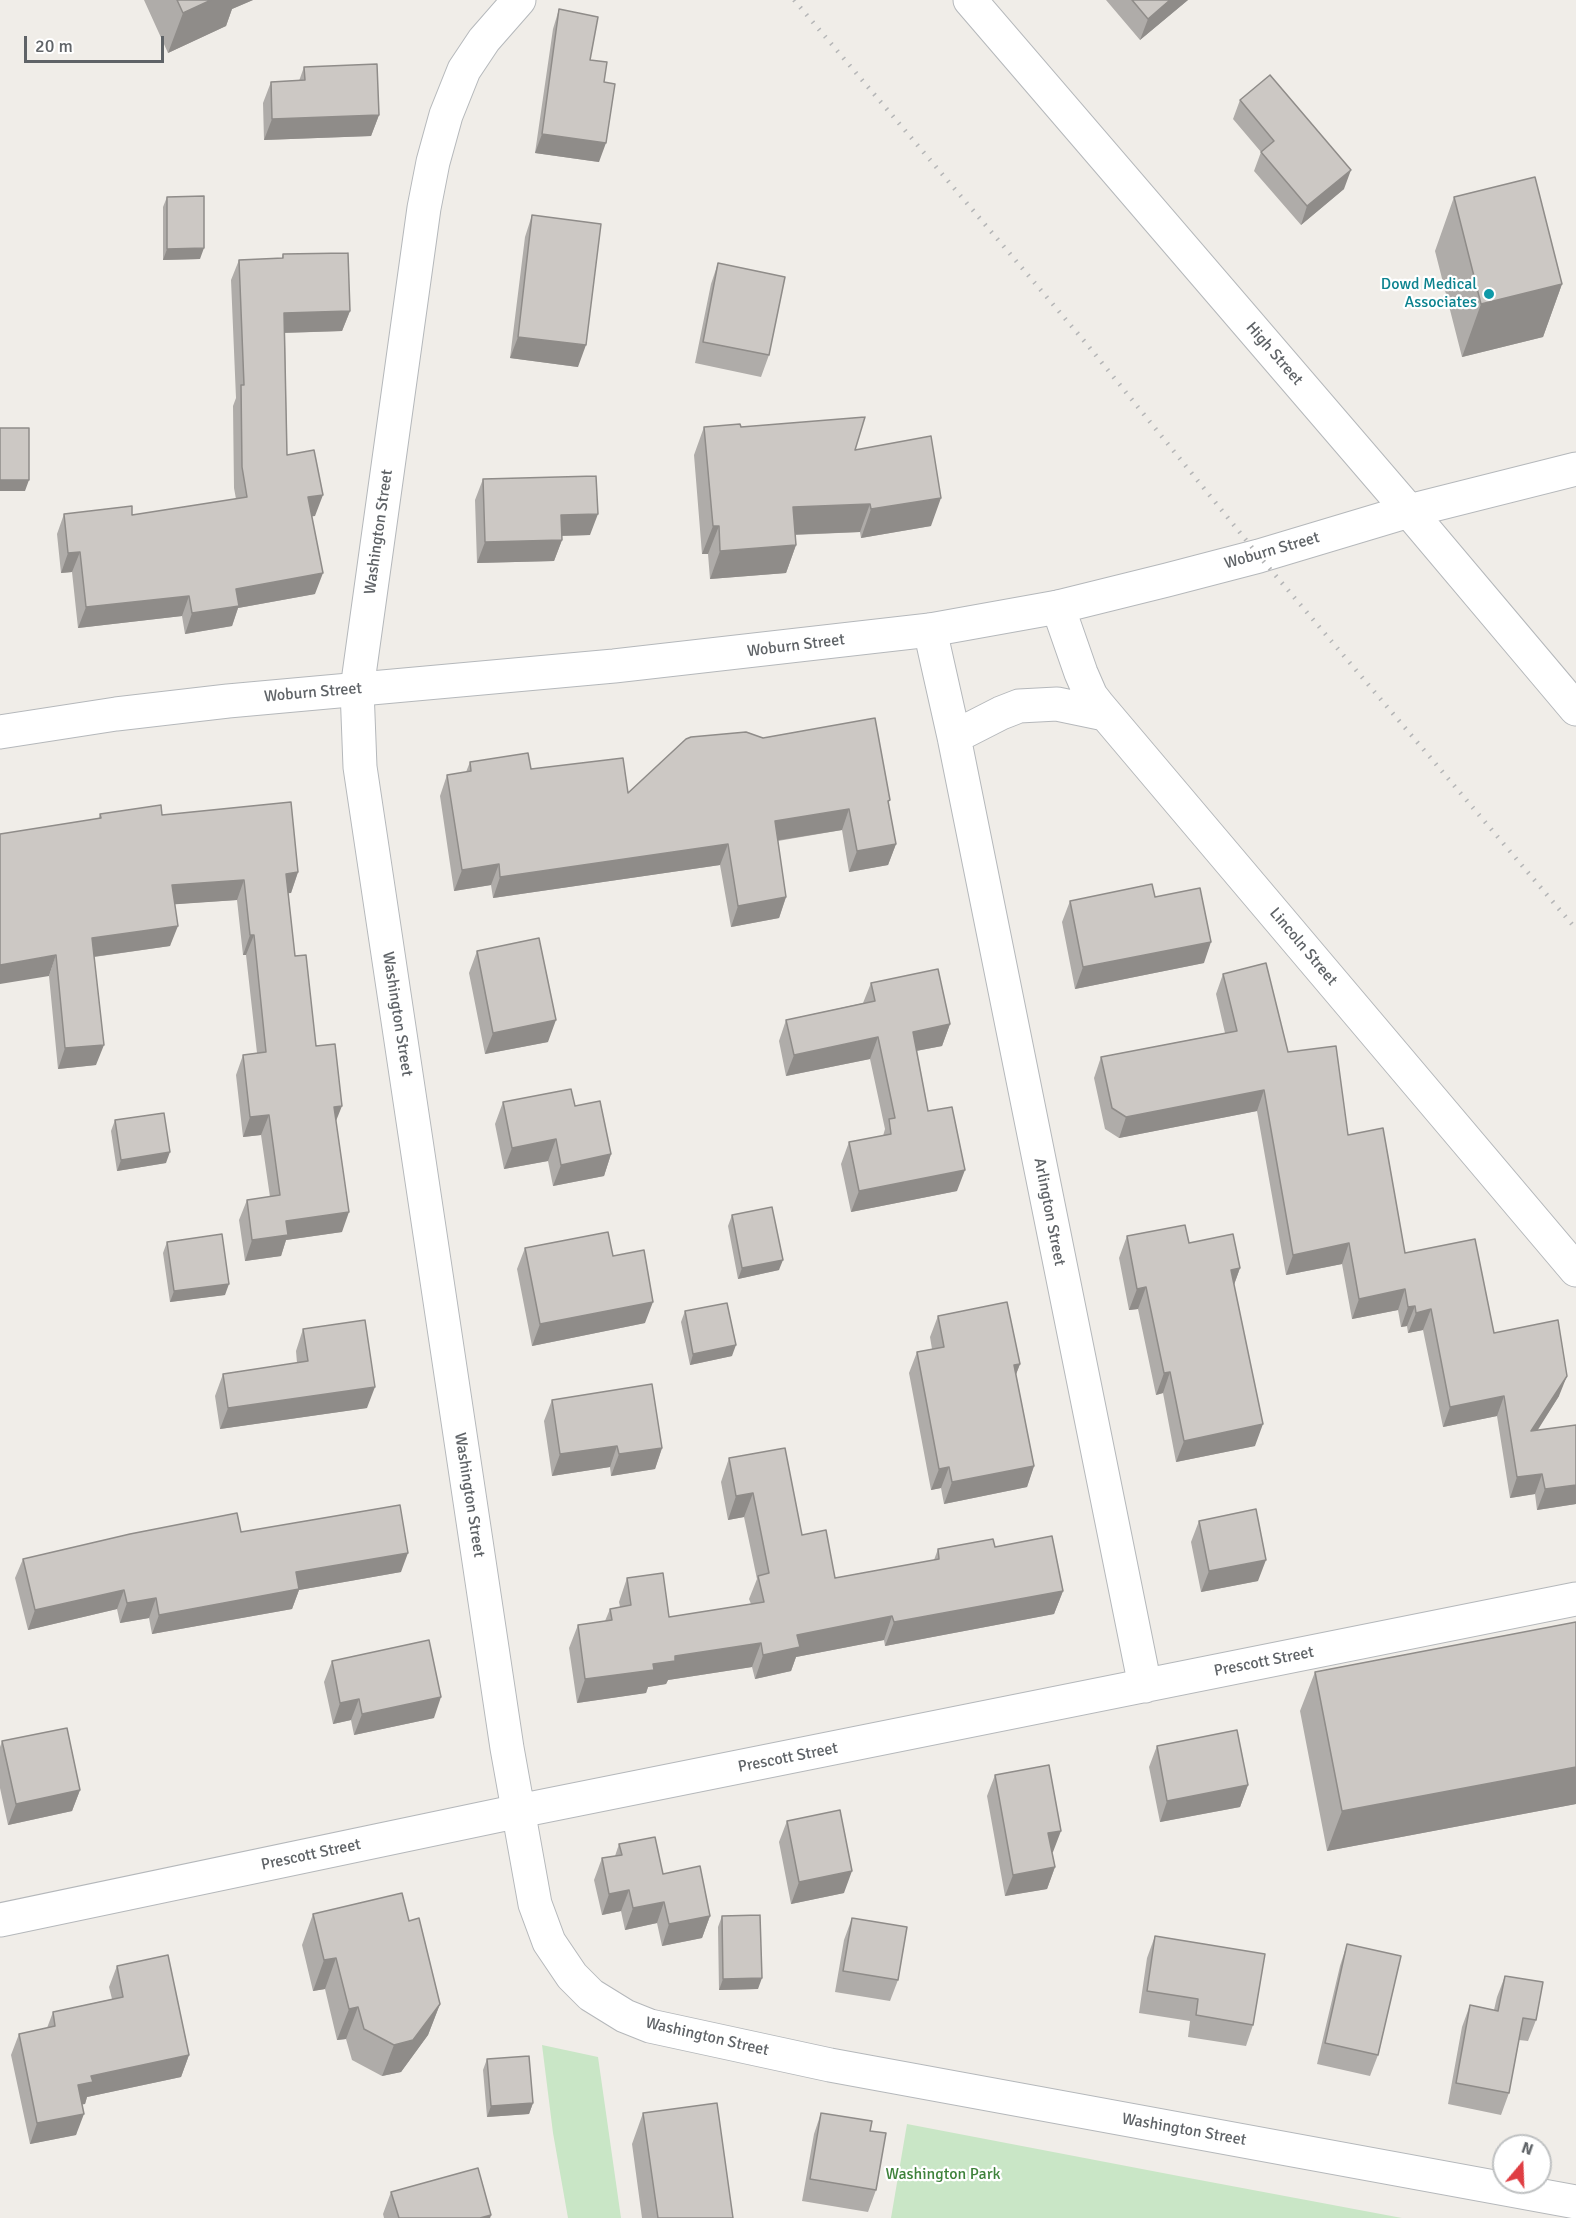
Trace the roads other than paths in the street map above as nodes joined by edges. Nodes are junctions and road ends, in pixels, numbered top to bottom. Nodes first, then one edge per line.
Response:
1 (519, 0) edge
2 (970, 0) edge
3 (1576, 469) edge
4 (1409, 511) junction
5 (1058, 607) junction
6 (930, 630) junction
7 (357, 689) junction
8 (1576, 709) edge
9 (1105, 714) junction
10 (0, 732) edge
11 (954, 737) junction
12 (1576, 1270) edge
13 (1576, 1599) edge
14 (1145, 1686) junction
15 (519, 1811) junction
16 (0, 1920) edge
17 (1576, 2202) edge

1 - 7 street, Washington Street
2 - 4 street, High Street
3 - 4 street, Woburn Street
4 - 5 street, Woburn Street
4 - 8 street, High Street
5 - 6 street, Woburn Street
5 - 9 street, Lincoln Street
6 - 7 street, Woburn Street
6 - 11 street, Arlington Street
7 - 10 street, Woburn Street
7 - 15 street, Washington Street
9 - 11 street
9 - 12 street, Lincoln Street
11 - 14 street, Arlington Street
13 - 14 street, Prescott Street
14 - 15 street, Prescott Street
15 - 16 street, Prescott Street
15 - 17 street, Washington Street

